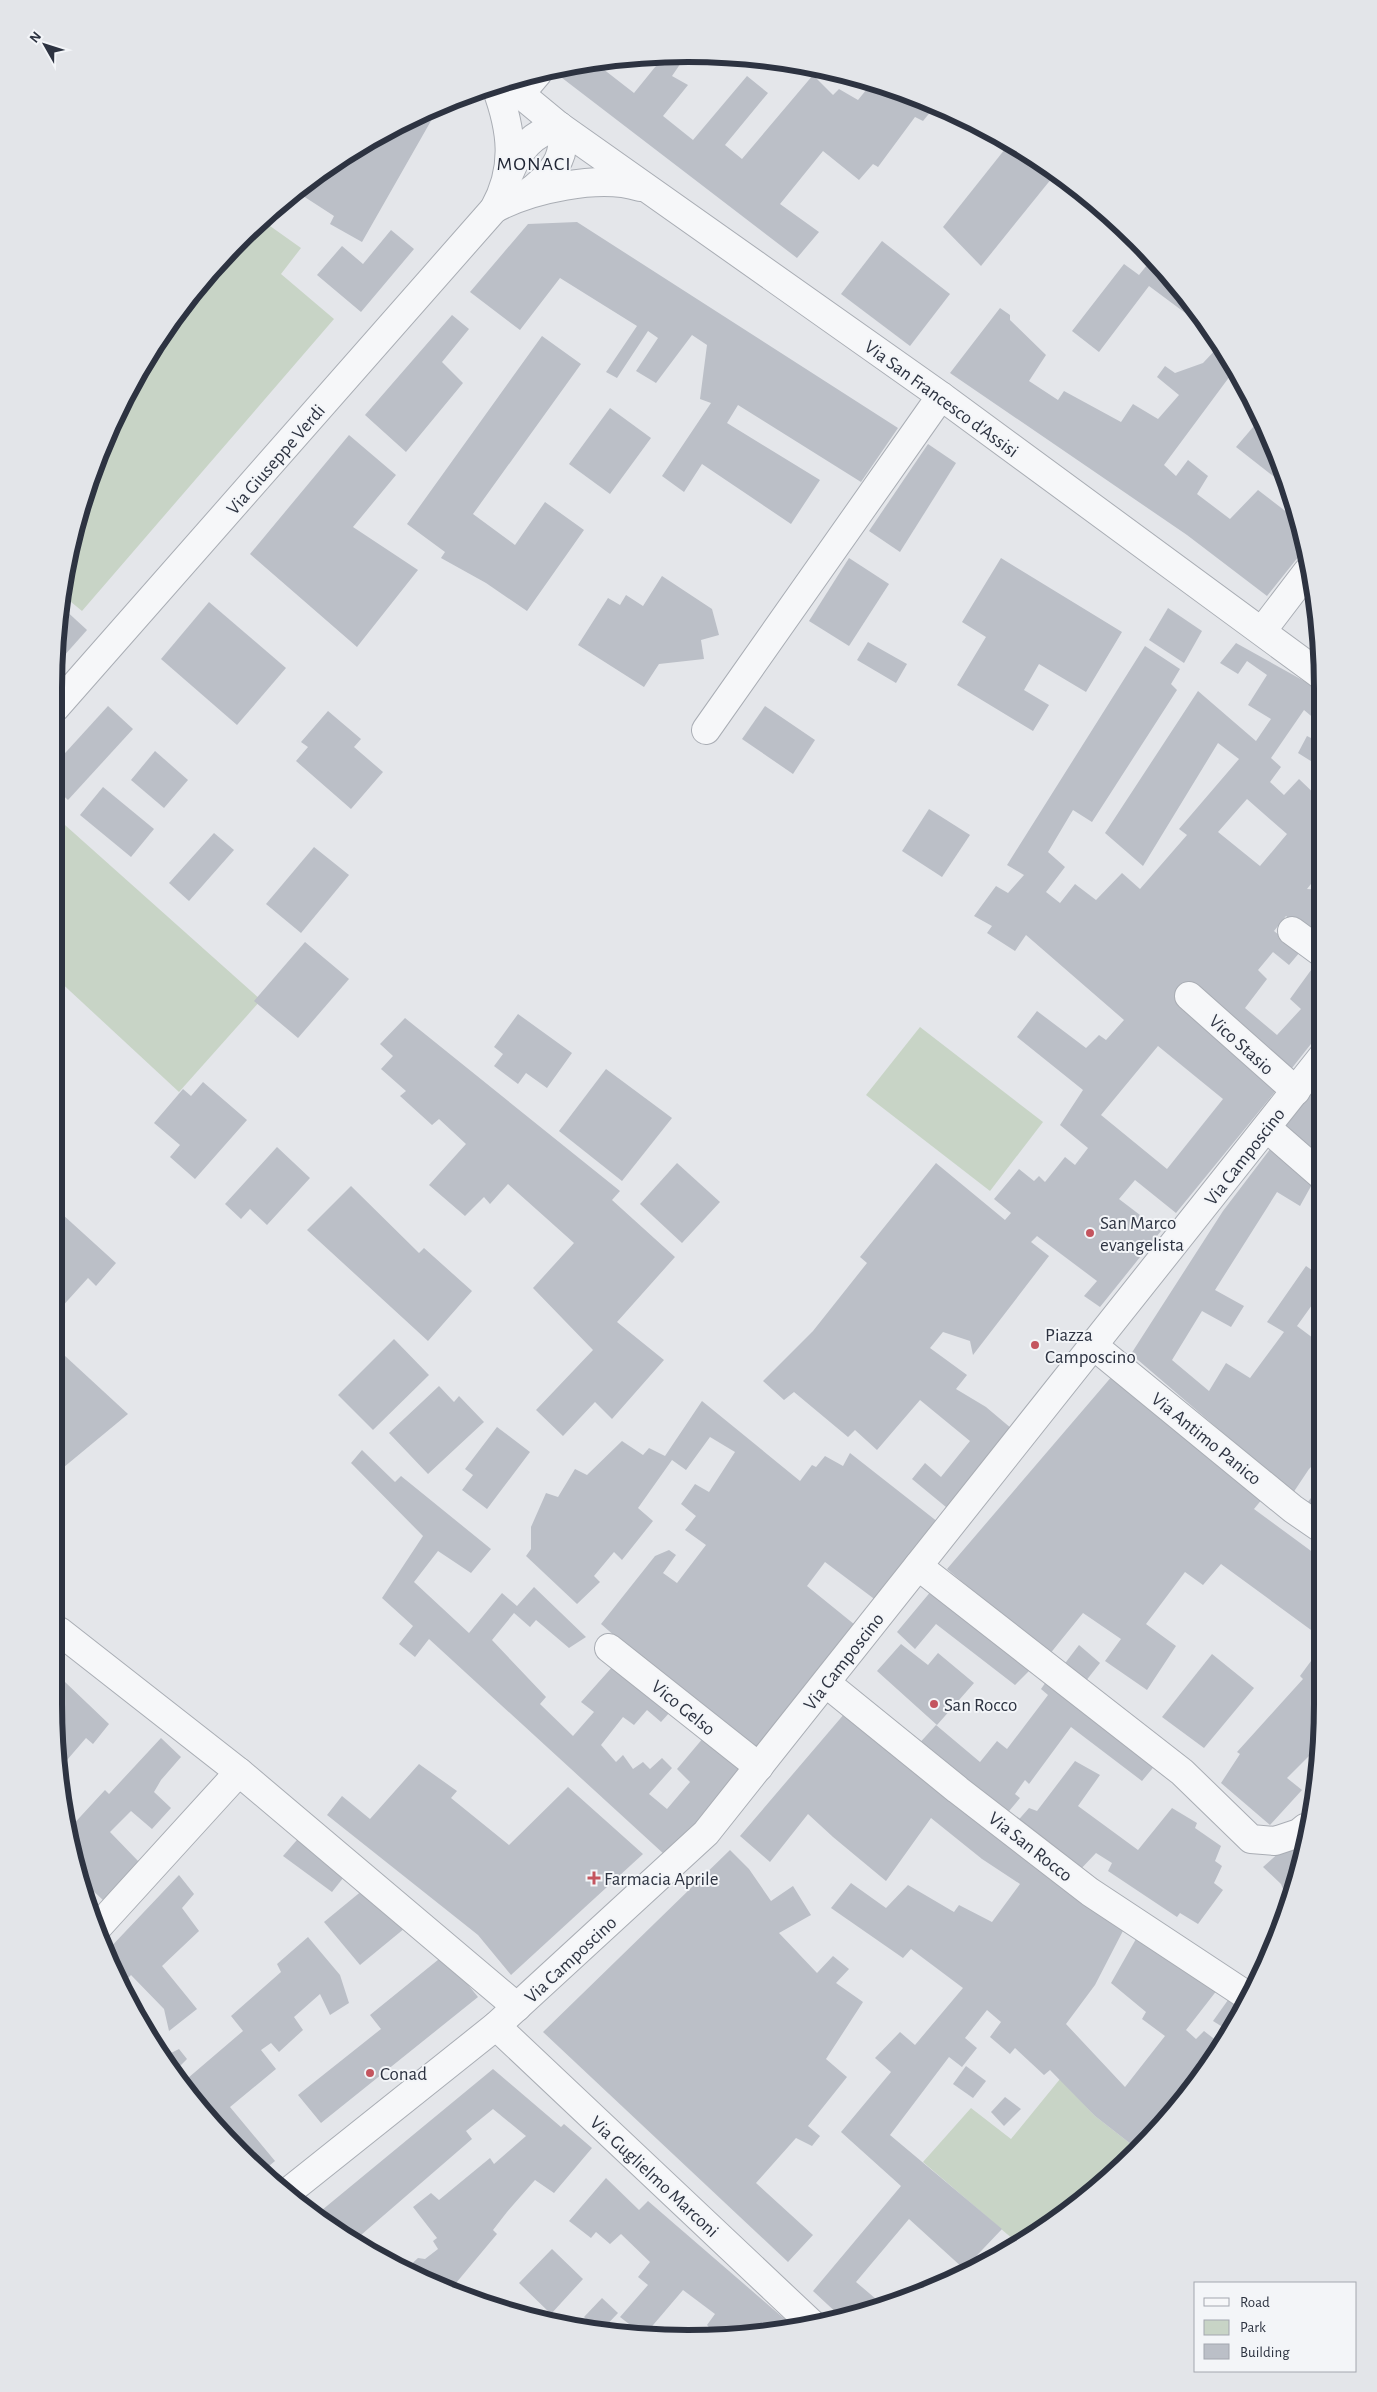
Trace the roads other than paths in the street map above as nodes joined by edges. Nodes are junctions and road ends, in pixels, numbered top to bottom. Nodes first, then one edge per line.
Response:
1 (517, 87) edge
2 (514, 88) edge
3 (559, 126) junction
4 (509, 174) junction
5 (648, 190) junction
6 (525, 195) junction
7 (494, 209) junction
8 (941, 396) junction
9 (1304, 576) edge
10 (1262, 631) junction
11 (1314, 670) edge
12 (62, 700) edge
13 (706, 730) dead end
14 (1292, 930) dead end
15 (1314, 947) edge
16 (1189, 996) dead end
17 (1314, 1067) edge
18 (1296, 1091) junction
19 (1267, 1128) junction
20 (1314, 1169) edge
21 (1094, 1346) junction
22 (1314, 1523) edge
23 (918, 1566) junction
24 (62, 1632) edge
25 (609, 1648) dead end
26 (826, 1683) junction
27 (759, 1767) junction
28 (239, 1772) junction
29 (1301, 1832) edge
30 (102, 1922) edge
31 (1243, 1993) edge
32 (517, 2007) junction
33 (496, 2026) junction
34 (293, 2188) edge
35 (805, 2318) edge

1 - 3 street, Via San Francesco d'Assisi
2 - 4 street
3 - 4 street
3 - 5 street, Via San Francesco d'Assisi
3 - 6 street
4 - 7 street
5 - 6 street
5 - 8 street, Via San Francesco d'Assisi
6 - 7 street
7 - 12 street, Via Giuseppe Verdi
8 - 10 street, Via San Francesco d'Assisi
8 - 13 street
9 - 10 street
10 - 11 street, Via San Francesco d'Assisi
14 - 15 street
16 - 18 street, Vico Stasio
17 - 18 street, Via Camposcino
18 - 19 street, Via Camposcino
19 - 20 street
19 - 21 street, Via Camposcino
21 - 22 street, Via Antimo Panico
21 - 23 street, Via Camposcino
23 - 26 street, Via Camposcino
23 - 29 street
24 - 28 street
25 - 27 street, Vico Gelso
26 - 27 street, Via Camposcino
26 - 31 street, Via San Rocco
27 - 32 street, Via Camposcino
28 - 30 street
28 - 32 street
32 - 33 street, Via Camposcino
33 - 34 street, Via Camposcino
33 - 35 street, Via Guglielmo Marconi

